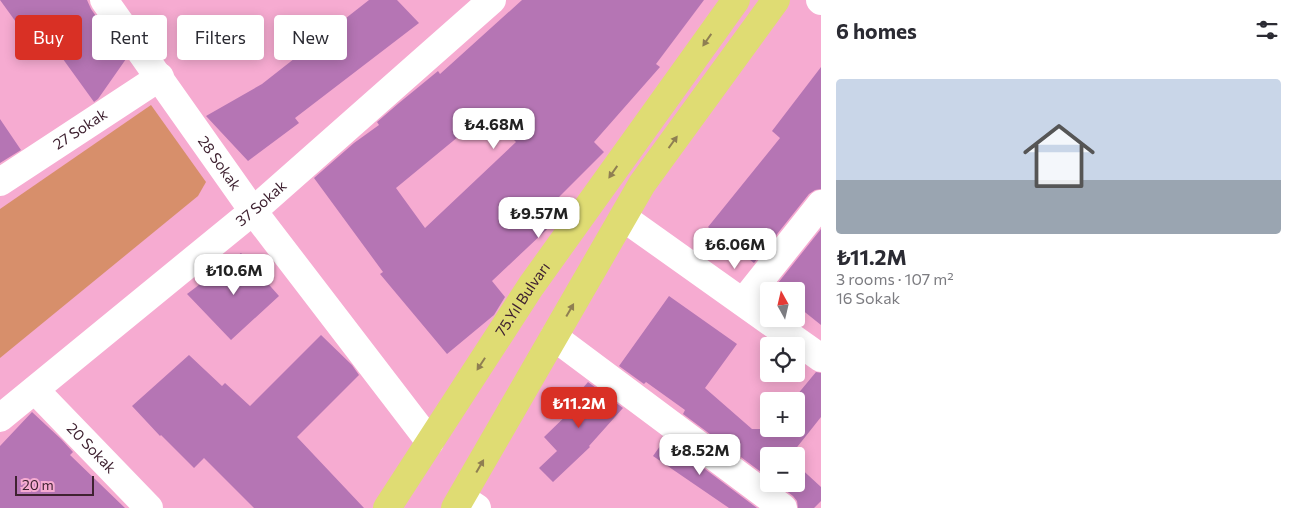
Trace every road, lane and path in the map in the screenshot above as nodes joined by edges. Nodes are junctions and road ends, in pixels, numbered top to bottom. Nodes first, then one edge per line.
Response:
1 (104, 0) edge
2 (492, 0) edge
3 (736, 0) edge
4 (776, 0) edge
5 (160, 77) junction
6 (0, 182) edge
7 (821, 204) edge
8 (253, 212) junction
9 (624, 218) junction
10 (743, 302) junction
11 (554, 336) junction
12 (821, 358) edge
13 (35, 390) junction
14 (0, 418) edge
15 (430, 442) junction
16 (465, 504) edge
17 (149, 508) edge
18 (387, 508) edge
19 (783, 508) edge

1 - 5 street, 28 Sokak
2 - 8 street, 37 Sokak
3 -> 15 main road, 75.Yıl Bulvarı
9 -> 4 main road
5 - 6 street, 27 Sokak
5 - 8 street, 28 Sokak
7 - 10 street
8 - 13 street, 37 Sokak
8 - 15 street, 28 Sokak
9 - 10 street
11 -> 9 main road
10 - 12 street
16 -> 11 main road
11 - 19 street
13 - 14 street, 37 Sokak
13 - 17 street, 20 Sokak
15 - 18 main road, 75.Yıl Bulvarı

